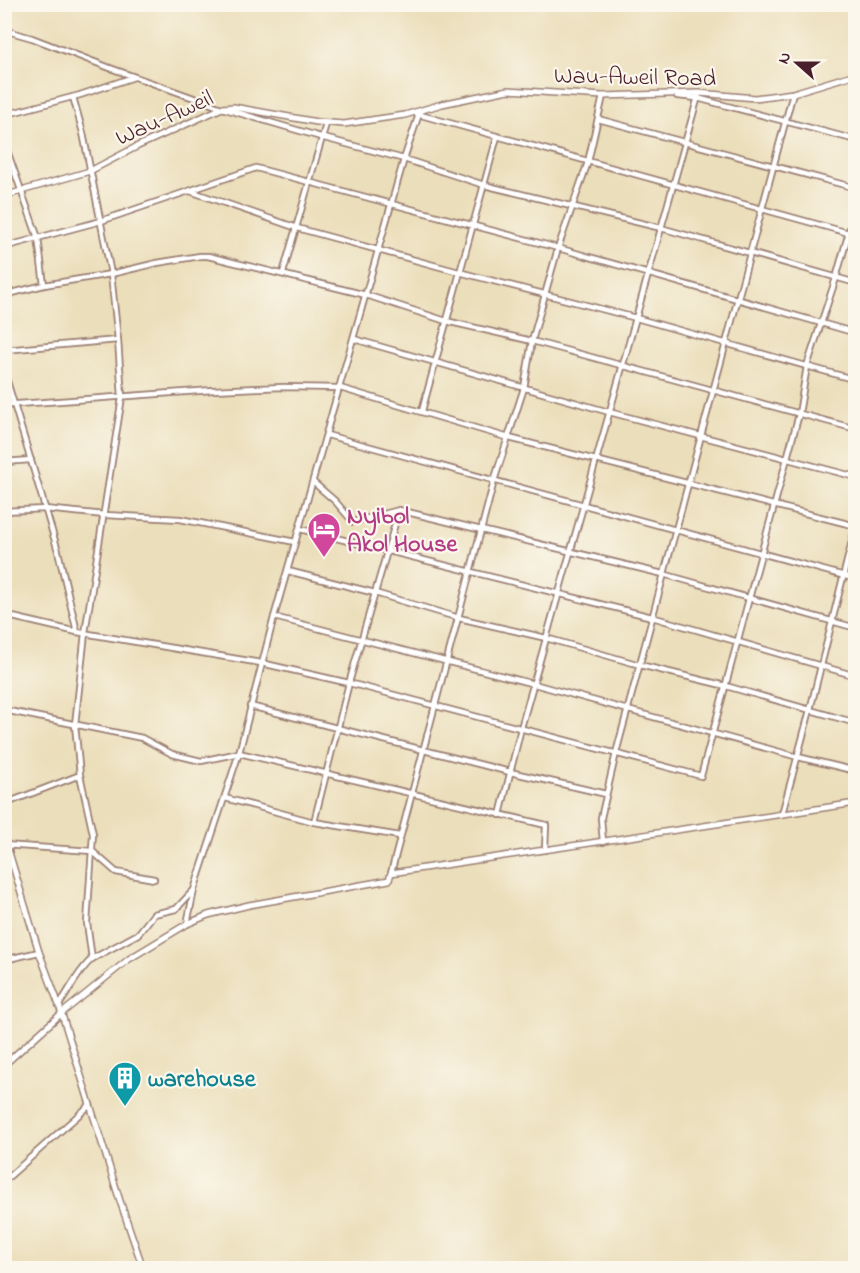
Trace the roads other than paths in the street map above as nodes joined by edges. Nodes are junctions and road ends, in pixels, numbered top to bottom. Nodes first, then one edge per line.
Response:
1 (4, 30) edge
2 (855, 74) edge
3 (134, 77) junction
4 (792, 93) junction
5 (698, 95) junction
6 (603, 96) junction
7 (73, 97) junction
8 (222, 108) junction
9 (416, 114) junction
10 (4, 115) edge
11 (598, 119) junction
12 (785, 121) junction
13 (326, 124) junction
14 (497, 137) junction
15 (324, 138) junction
16 (855, 140) edge
17 (4, 142) edge
18 (685, 142) junction
19 (404, 159) junction
20 (588, 162) junction
21 (773, 165) junction
22 (90, 171) junction
23 (310, 183) junction
24 (484, 184) junction
25 (673, 184) junction
26 (855, 188) edge
27 (190, 190) junction
28 (22, 191) junction
29 (4, 196) edge
30 (391, 204) junction
31 (573, 206) junction
32 (855, 207) edge
33 (761, 210) junction
34 (101, 221) junction
35 (473, 226) junction
36 (297, 228) junction
37 (661, 228) junction
38 (849, 234) junction
39 (855, 235) edge
40 (38, 238) junction
41 (4, 248) edge
42 (558, 248) junction
43 (379, 250) junction
44 (749, 254) junction
45 (459, 272) junction
46 (283, 273) junction
47 (111, 274) junction
48 (648, 274) junction
49 (836, 278) junction
50 (855, 283) edge
51 (44, 285) junction
52 (546, 294) junction
53 (4, 295) edge
54 (366, 296) junction
55 (737, 299) junction
56 (636, 318) junction
57 (446, 321) junction
58 (821, 324) junction
59 (855, 333) edge
60 (354, 339) junction
61 (118, 340) junction
62 (532, 341) junction
63 (726, 343) junction
64 (4, 350) edge
65 (436, 364) junction
66 (622, 366) junction
67 (807, 366) junction
68 (4, 371) edge
69 (855, 380) edge
70 (340, 388) junction
71 (524, 388) junction
72 (713, 390) junction
73 (122, 397) junction
74 (16, 404) junction
75 (4, 405) edge
76 (422, 411) junction
77 (609, 412) junction
78 (799, 414) junction
79 (855, 429) edge
80 (327, 435) junction
81 (700, 437) junction
82 (509, 438) junction
83 (787, 459) junction
84 (31, 460) junction
85 (595, 460) junction
86 (4, 462) edge
87 (855, 477) edge
88 (494, 481) junction
89 (313, 482) junction
90 (688, 483) junction
91 (584, 504) junction
92 (775, 506) junction
93 (45, 509) junction
94 (399, 510) junction
95 (4, 511) edge
96 (105, 515) junction
97 (855, 526) edge
98 (300, 529) junction
99 (675, 529) junction
100 (481, 530) junction
101 (296, 542) junction
102 (571, 550) junction
103 (388, 551) junction
104 (762, 553) junction
105 (288, 571) junction
106 (472, 572) junction
107 (663, 574) junction
108 (843, 575) junction
109 (855, 579) edge
110 (375, 593) junction
111 (559, 594) junction
112 (750, 598) junction
113 (4, 615) edge
114 (274, 617) junction
115 (652, 617) junction
116 (459, 618) junction
117 (831, 621) junction
118 (855, 628) edge
119 (77, 632) junction
120 (85, 633) junction
121 (362, 638) junction
122 (546, 638) junction
123 (738, 642) junction
124 (448, 661) junction
125 (261, 663) junction
126 (640, 665) junction
127 (821, 666) junction
128 (855, 675) edge
129 (349, 683) junction
130 (534, 684) junction
131 (726, 686) junction
132 (250, 706) junction
133 (435, 706) junction
134 (627, 708) junction
135 (4, 710) edge
136 (810, 710) junction
137 (855, 723) edge
138 (75, 725) junction
139 (337, 727) junction
140 (521, 728) junction
141 (713, 732) junction
142 (424, 749) junction
143 (239, 753) junction
144 (616, 753) junction
145 (798, 757) junction
146 (855, 771) edge
147 (510, 772) junction
148 (326, 774) junction
149 (80, 775) junction
150 (411, 794) junction
151 (606, 794) junction
152 (225, 798) junction
153 (855, 803) edge
154 (4, 804) edge
155 (782, 814) junction
156 (500, 815) junction
157 (314, 822) junction
158 (4, 836) edge
159 (400, 836) junction
160 (603, 842) junction
161 (7, 846) edge
162 (545, 850) junction
163 (92, 851) junction
164 (391, 873) junction
165 (154, 879) dead end
166 (194, 890) junction
167 (187, 924) junction
168 (39, 952) junction
169 (92, 959) junction
170 (4, 960) edge
171 (59, 1005) junction
172 (62, 1012) junction
173 (4, 1065) edge
174 (90, 1105) junction
175 (4, 1181) edge
176 (143, 1269) edge

1 - 3 street
2 - 4 street, Wau-Aweil Road
3 - 7 street
3 - 8 street
4 - 5 street, Wau-Aweil Road
4 - 12 street
5 - 6 street, Wau-Aweil Road
5 - 12 street
5 - 18 street
6 - 9 street, Wau-Aweil Road
6 - 11 street
7 - 10 street
7 - 22 street
8 - 13 street, Wau-Aweil
8 - 15 street
8 - 22 street, Wau-Aweil
9 - 13 street, Wau-Aweil
9 - 14 street
9 - 19 street
11 - 18 street
11 - 20 street
12 - 16 street
12 - 21 street
13 - 15 street
14 - 20 street
14 - 24 street
15 - 19 street
15 - 23 street
17 - 28 street
18 - 21 street
18 - 25 street
19 - 24 street
19 - 30 street
20 - 25 street
20 - 31 street
21 - 26 street
21 - 33 street
22 - 28 street, Wau-Aweil
22 - 34 street
23 - 27 street
23 - 30 street
23 - 36 street
24 - 31 street
24 - 35 street
25 - 33 street
25 - 37 street
27 - 34 street
27 - 36 street
28 - 29 street, Wau-Aweil
28 - 40 street
30 - 35 street
30 - 43 street
31 - 37 street
31 - 42 street
32 - 38 street
33 - 38 street
33 - 44 street
34 - 40 street
34 - 47 street
35 - 42 street
35 - 45 street
36 - 43 street
36 - 46 street
37 - 44 street
37 - 48 street
38 - 39 street
38 - 49 street
40 - 41 street
40 - 51 street
42 - 48 street
42 - 52 street
43 - 45 street
43 - 54 street
44 - 49 street
44 - 55 street
45 - 52 street
45 - 57 street
46 - 47 street
46 - 54 street
47 - 51 street
47 - 61 street
48 - 55 street
48 - 56 street
49 - 50 street
49 - 58 street
51 - 53 street
52 - 56 street
52 - 62 street
54 - 57 street
54 - 60 street
55 - 58 street
55 - 63 street
56 - 63 street
56 - 66 street
57 - 62 street
57 - 65 street
58 - 59 street
58 - 67 street
60 - 65 street
60 - 70 street
61 - 64 street
61 - 73 street
62 - 66 street
62 - 71 street
63 - 67 street
63 - 72 street
65 - 71 street
65 - 76 street
66 - 72 street
66 - 77 street
67 - 69 street
67 - 78 street
68 - 74 street
70 - 73 street
70 - 76 street
70 - 80 street
71 - 77 street
71 - 82 street
72 - 78 street
72 - 81 street
73 - 74 street
73 - 96 street
74 - 75 street
74 - 84 street
76 - 82 street
77 - 81 street
77 - 85 street
78 - 79 street
78 - 83 street
80 - 88 street
80 - 89 street
81 - 83 street
81 - 90 street
82 - 85 street
82 - 88 street
83 - 87 street
83 - 92 street
84 - 86 street
84 - 93 street
85 - 90 street
85 - 91 street
88 - 91 street
88 - 100 street
89 - 94 street
89 - 98 street
90 - 92 street
90 - 99 street
91 - 99 street
91 - 102 street
92 - 97 street
92 - 104 street
93 - 95 street
93 - 96 street
93 - 119 street
94 - 100 street
94 - 103 street
96 - 101 street
96 - 120 street
97 - 108 street
98 - 101 street
98 - 103 street
99 - 104 street
99 - 107 street
100 - 102 street
100 - 106 street
101 - 105 street
102 - 107 street
102 - 111 street
103 - 106 street
103 - 110 street
104 - 108 street
104 - 112 street
105 - 110 street
105 - 114 street
106 - 111 street
106 - 116 street
107 - 112 street
107 - 115 street
108 - 109 street
108 - 117 street
110 - 116 street
110 - 121 street
111 - 115 street
111 - 122 street
112 - 117 street
112 - 123 street
113 - 119 street
114 - 121 street
114 - 125 street
115 - 123 street
115 - 126 street
116 - 122 street
116 - 124 street
117 - 118 street
117 - 127 street
119 - 120 street
120 - 125 street
120 - 138 street
121 - 124 street
121 - 129 street
122 - 126 street
122 - 130 street
123 - 127 street
123 - 131 street
124 - 130 street
124 - 133 street
125 - 129 street
125 - 132 street
126 - 131 street
126 - 134 street
127 - 128 street
127 - 136 street
129 - 133 street
129 - 139 street
130 - 134 street
130 - 140 street
131 - 136 street
131 - 141 street
132 - 139 street
132 - 143 street
133 - 140 street
133 - 142 street
134 - 141 street
134 - 144 street
135 - 138 street
136 - 137 street
136 - 145 street
138 - 143 street
138 - 149 street
139 - 142 street
139 - 148 street
140 - 144 street
140 - 147 street
141 - 144 street
141 - 145 street
142 - 147 street
142 - 150 street
143 - 148 street
143 - 152 street
144 - 151 street
145 - 146 street
145 - 155 street
147 - 151 street
147 - 156 street
148 - 150 street
148 - 157 street
149 - 154 street
149 - 163 street
150 - 156 street
150 - 159 street
151 - 160 street
152 - 157 street
152 - 166 street
153 - 155 street
155 - 160 street
156 - 162 street
157 - 159 street
158 - 161 street
159 - 164 street
160 - 162 street
161 - 163 street
161 - 168 street
162 - 164 street
163 - 165 street
163 - 169 street
164 - 167 street
166 - 167 street
166 - 169 street
167 - 172 street
168 - 170 street
168 - 171 street
169 - 171 street
171 - 172 street
172 - 173 street
172 - 174 street
174 - 175 street
174 - 176 street

